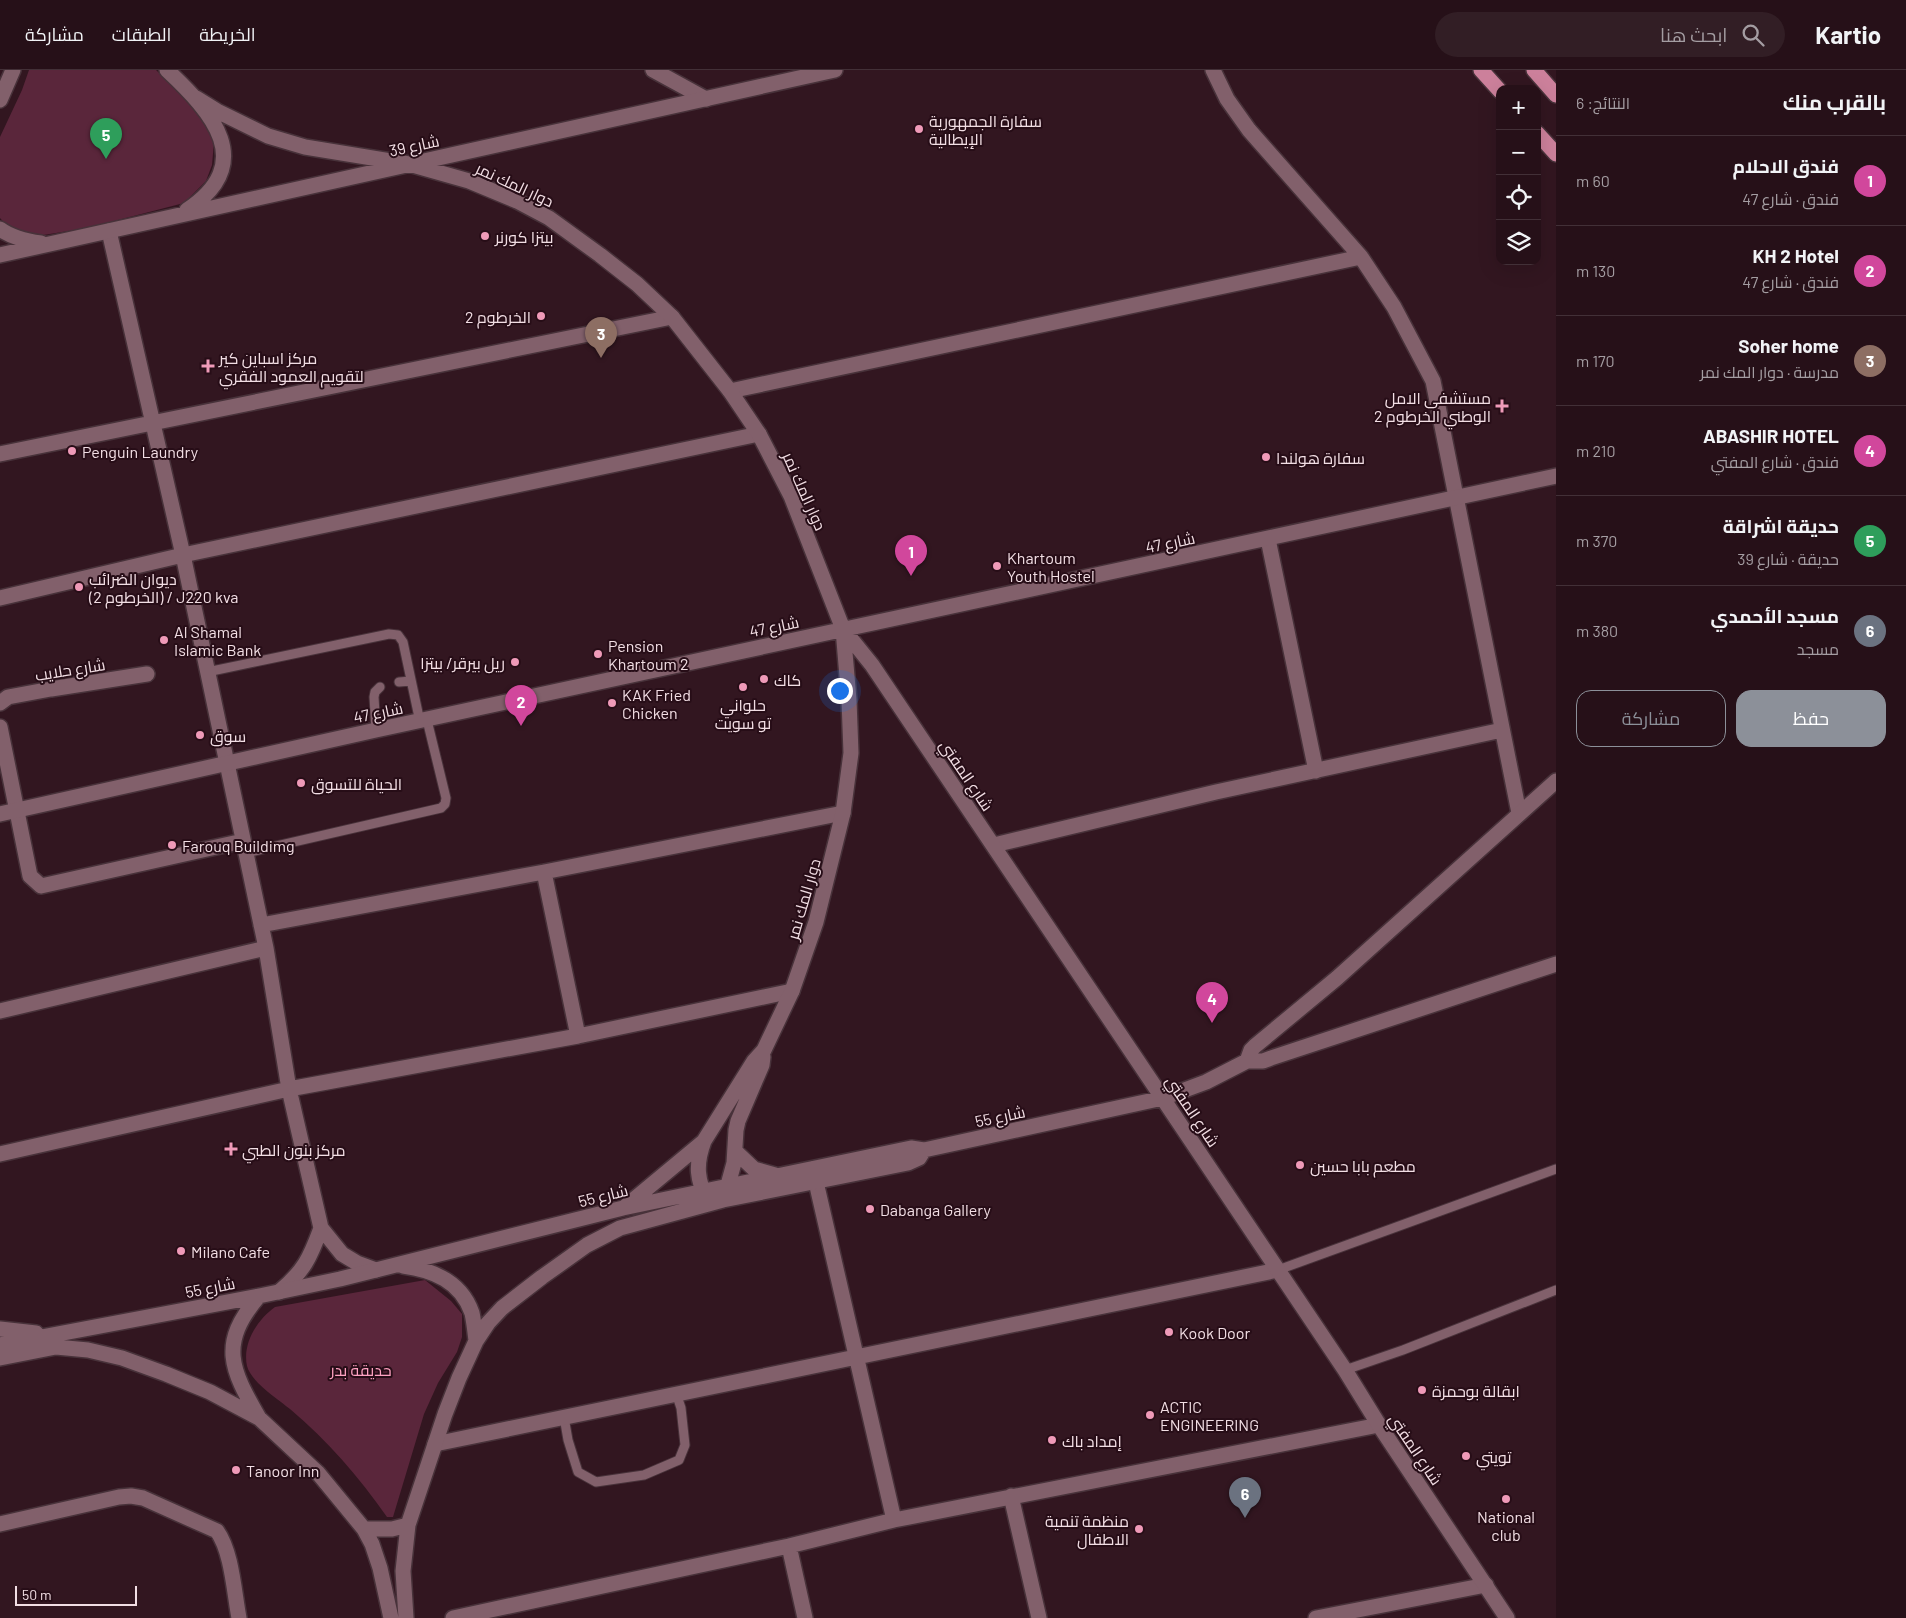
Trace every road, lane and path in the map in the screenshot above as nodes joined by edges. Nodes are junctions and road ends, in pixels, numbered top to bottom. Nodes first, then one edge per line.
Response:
1 (13, 70) edge
2 (167, 70) edge
3 (652, 70) edge
4 (835, 70) edge
5 (1213, 70) edge
6 (1481, 70) edge
7 (1534, 70) edge
8 (1496, 87) edge
9 (1556, 95) edge
10 (196, 98) junction
11 (706, 99) junction
12 (0, 100) edge
13 (1541, 137) edge
14 (1556, 154) edge
15 (409, 164) junction
16 (179, 215) junction
17 (0, 229) edge
18 (109, 231) junction
19 (52, 243) junction
20 (0, 255) edge
21 (1361, 257) junction
22 (672, 317) junction
23 (730, 391) junction
24 (153, 423) junction
25 (759, 434) junction
26 (0, 454) edge
27 (1556, 476) edge
28 (1455, 497) junction
29 (1268, 539) junction
30 (183, 555) junction
31 (0, 598) edge
32 (843, 629) junction
33 (207, 672) junction
34 (147, 674) dead end
35 (411, 681) junction
36 (399, 682) dead end
37 (380, 687) dead end
38 (0, 703) edge
39 (424, 721) junction
40 (0, 727) edge
41 (376, 730) junction
42 (1502, 730) junction
43 (227, 764) junction
44 (1316, 771) junction
45 (1556, 781) edge
46 (17, 811) junction
47 (843, 813) junction
48 (1519, 813) junction
49 (0, 814) edge
50 (994, 846) junction
51 (245, 847) junction
52 (544, 872) junction
53 (261, 925) junction
54 (266, 948) junction
55 (1556, 964) edge
56 (792, 991) junction
57 (0, 1011) edge
58 (578, 1036) junction
59 (1260, 1043) junction
60 (764, 1050) junction
61 (1271, 1058) junction
62 (1247, 1060) junction
63 (289, 1089) junction
64 (1163, 1098) junction
65 (704, 1141) junction
66 (736, 1151) junction
67 (0, 1154) edge
68 (1556, 1169) edge
69 (779, 1176) junction
70 (814, 1176) junction
71 (726, 1192) junction
72 (705, 1197) junction
73 (623, 1208) junction
74 (321, 1228) junction
75 (395, 1265) junction
76 (376, 1270) junction
77 (1278, 1270) junction
78 (1556, 1290) edge
79 (279, 1292) junction
80 (259, 1296) junction
81 (0, 1329) edge
82 (54, 1341) junction
83 (476, 1341) junction
84 (0, 1345) edge
85 (856, 1356) junction
86 (0, 1358) edge
87 (1345, 1370) junction
88 (676, 1393) junction
89 (564, 1417) junction
90 (259, 1418) junction
91 (1378, 1425) junction
92 (435, 1444) junction
93 (1012, 1496) junction
94 (894, 1520) junction
95 (0, 1524) edge
96 (408, 1525) junction
97 (364, 1529) junction
98 (789, 1546) junction
99 (1486, 1585) junction
100 (239, 1618) edge
101 (391, 1618) edge
102 (406, 1618) edge
103 (453, 1618) edge
104 (805, 1618) edge
105 (1039, 1618) edge
106 (1316, 1618) edge
107 (1507, 1618) edge

1 - 12 street
2 - 10 street
3 - 11 street
4 - 11 street, شارع 39
5 - 21 street
6 - 8 highway
7 - 9 highway
10 - 15 street, دوار المك نمر
10 - 16 street
11 - 15 street, شارع 39
13 - 14 highway
15 - 16 street, شارع 39
15 - 22 street, دوار المك نمر
16 - 18 street, شارع 39
17 - 19 street
18 - 19 street, شارع 39
18 - 24 street
19 - 20 street, شارع 39
21 - 23 street
21 - 28 street
22 - 23 street, دوار المك نمر
22 - 24 street
23 - 25 street, دوار المك نمر
24 - 26 street
24 - 30 street
25 - 30 street
25 - 32 street, دوار المك نمر
27 - 28 street, شارع 47
28 - 29 street, شارع 47
28 - 42 street
29 - 32 street, شارع 47
29 - 44 street
30 - 31 street
30 - 33 street
32 - 39 street, شارع 47
32 - 47 street, دوار المك نمر
32 - 50 street, شارع المفتي
33 - 35 lane
33 - 43 street
34 - 38 street, شارع حلايب
35 - 36 lane
35 - 39 lane
37 - 41 lane
39 - 41 street, شارع 47
39 - 51 lane
40 - 46 street
41 - 43 street, شارع 47
42 - 44 street
42 - 48 street
43 - 46 street, شارع 47
43 - 51 street
44 - 50 street
45 - 48 street
46 - 49 street, شارع 47
46 - 51 street
47 - 52 street
47 - 56 street, دوار المك نمر
48 - 59 street
50 - 64 street, شارع المفتي
51 - 53 street
52 - 53 street
52 - 58 street
53 - 54 street
54 - 57 street
54 - 63 street
55 - 61 street
56 - 58 street
56 - 60 street, دوار المك نمر
58 - 63 street
59 - 61 street
59 - 62 street
60 - 65 street, دوار المك نمر
60 - 66 street
61 - 62 street
62 - 64 street, شارع 55
63 - 67 street
63 - 74 street
64 - 70 street, شارع 55
64 - 77 street, شارع المفتي
65 - 72 street, دوار المك نمر
65 - 73 street
66 - 69 street
66 - 71 street
68 - 77 lane
69 - 70 street, شارع 55
69 - 71 street, شارع 55
70 - 71 street
70 - 85 street
71 - 72 street, شارع 55
72 - 73 street, شارع 55
72 - 83 street
73 - 75 street, شارع 55
74 - 76 street
74 - 79 street
75 - 76 street, شارع 55
75 - 83 street
76 - 79 street, شارع 55
77 - 85 street
77 - 87 street, شارع المفتي
78 - 87 lane
79 - 80 street, شارع 55
80 - 82 street, شارع 55
80 - 90 street
81 - 82 street
82 - 84 street
82 - 86 street
82 - 90 street
83 - 92 street
85 - 88 street
85 - 94 street
87 - 91 street, شارع المفتي
88 - 89 street
88 - 89 lane
89 - 92 street
90 - 97 street
91 - 93 street
91 - 99 street, شارع المفتي
92 - 96 street
93 - 94 street
93 - 105 street
94 - 98 street
95 - 100 street
96 - 97 street
96 - 102 street
97 - 101 street
98 - 103 street
98 - 104 street
99 - 106 street
99 - 107 street, شارع المفتي

